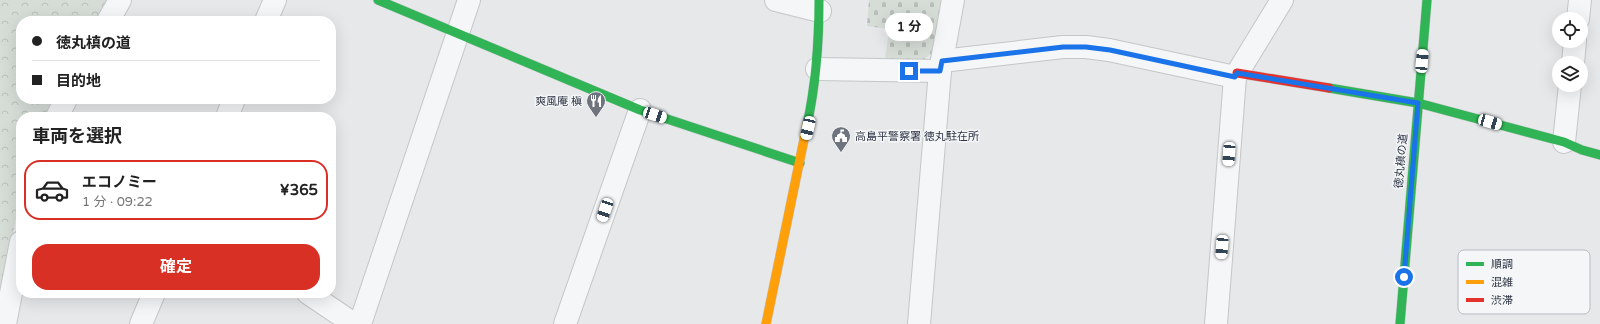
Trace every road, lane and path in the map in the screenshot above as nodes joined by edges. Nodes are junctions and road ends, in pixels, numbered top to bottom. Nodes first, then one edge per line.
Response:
1 (120, 0) edge
2 (275, 0) edge
3 (378, 0) edge
4 (469, 0) edge
5 (776, 0) edge
6 (953, 0) edge
7 (1282, 0) edge
8 (1427, 0) edge
9 (1580, 0) edge
10 (819, 5) edge
11 (1579, 12) edge
12 (111, 16) edge
13 (268, 16) edge
14 (458, 34) junction
15 (941, 66) junction
16 (817, 69) junction
17 (1236, 75) junction
18 (1569, 92) edge
19 (1418, 103) junction
20 (640, 110) junction
21 (1564, 142) junction
22 (1600, 155) edge
23 (800, 163) junction
24 (16, 268) edge
25 (152, 298) edge
26 (315, 298) edge
27 (5, 324) edge
28 (141, 324) edge
29 (354, 324) edge
30 (360, 324) edge
31 (565, 324) edge
32 (766, 324) edge
33 (919, 324) edge
34 (1216, 324) edge
35 (1400, 324) edge

1 - 12 street
2 - 13 street
3 - 14 street
4 - 14 street
5 - 10 street
6 - 15 street
7 - 17 street
8 - 19 street, 徳丸槙の道
9 - 11 street
10 - 16 street
14 - 20 street
14 - 30 street
15 - 16 street
15 - 17 street
15 - 33 street
16 - 23 street
17 - 19 street
17 - 34 street
18 - 21 street
19 - 21 street
19 - 35 street, 徳丸槙の道
20 - 23 street
20 - 31 street
21 - 22 street
23 - 32 street
24 - 27 street
25 - 28 street
26 - 29 street

